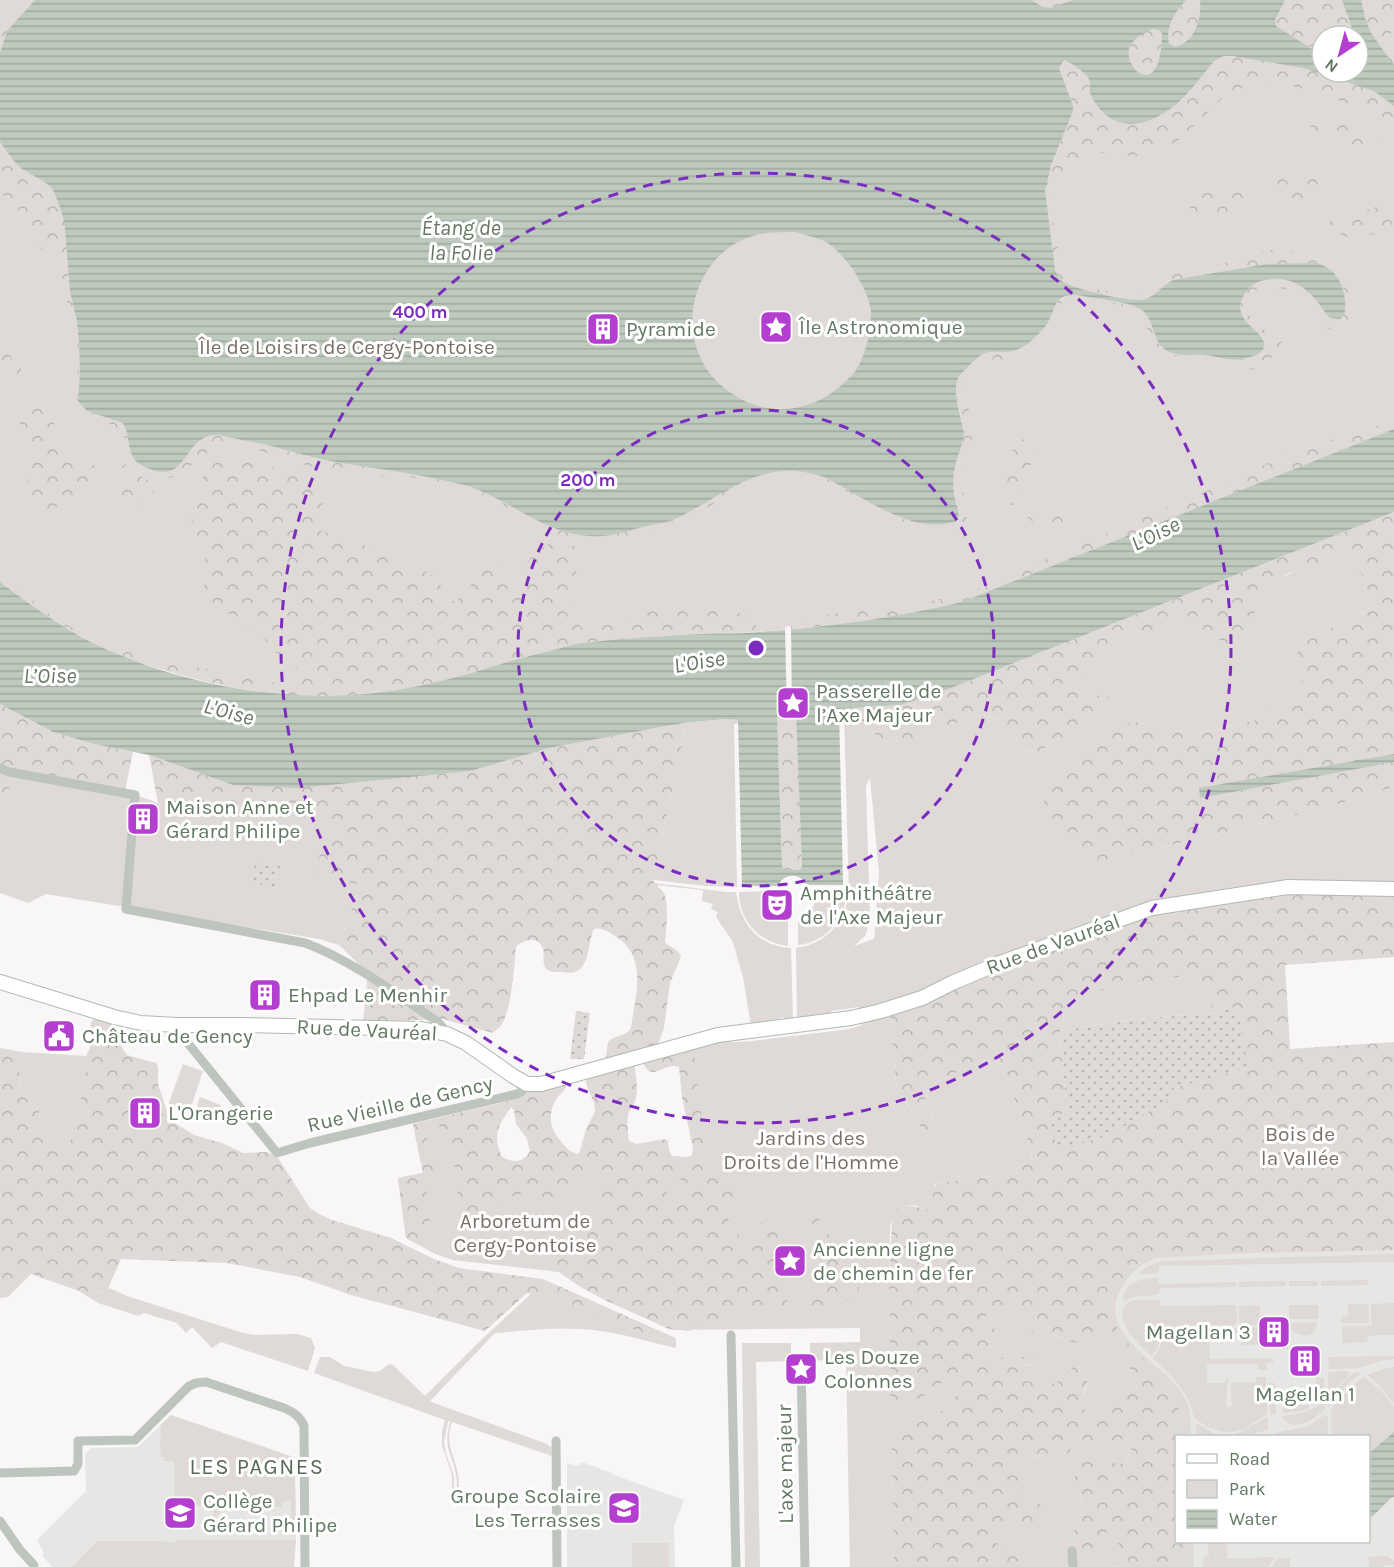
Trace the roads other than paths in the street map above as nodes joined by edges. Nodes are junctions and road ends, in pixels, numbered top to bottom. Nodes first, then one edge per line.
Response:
1 (0, 768) edge
2 (1394, 889) edge
3 (0, 982) edge
4 (177, 1025) junction
5 (447, 1034) junction
6 (527, 1084) junction
7 (731, 1335) dead end
8 (801, 1361) dead end
9 (556, 1442) dead end
10 (0, 1473) edge
11 (0, 1521) edge
12 (1072, 1551) dead end
13 (34, 1565) dead end
14 (305, 1567) edge
15 (557, 1567) edge
16 (736, 1567) edge
17 (805, 1567) edge
18 (1073, 1567) edge

1 - 5 street
2 - 6 street, Rue de Vauréal
3 - 4 street, Rue de Vauréal
4 - 5 street, Rue de Vauréal
4 - 6 street, Rue Vieille de Gency
5 - 6 street, Rue de Vauréal
7 - 16 street
8 - 17 street, L'axe majeur
9 - 15 street
10 - 14 street
11 - 13 street
12 - 18 street

